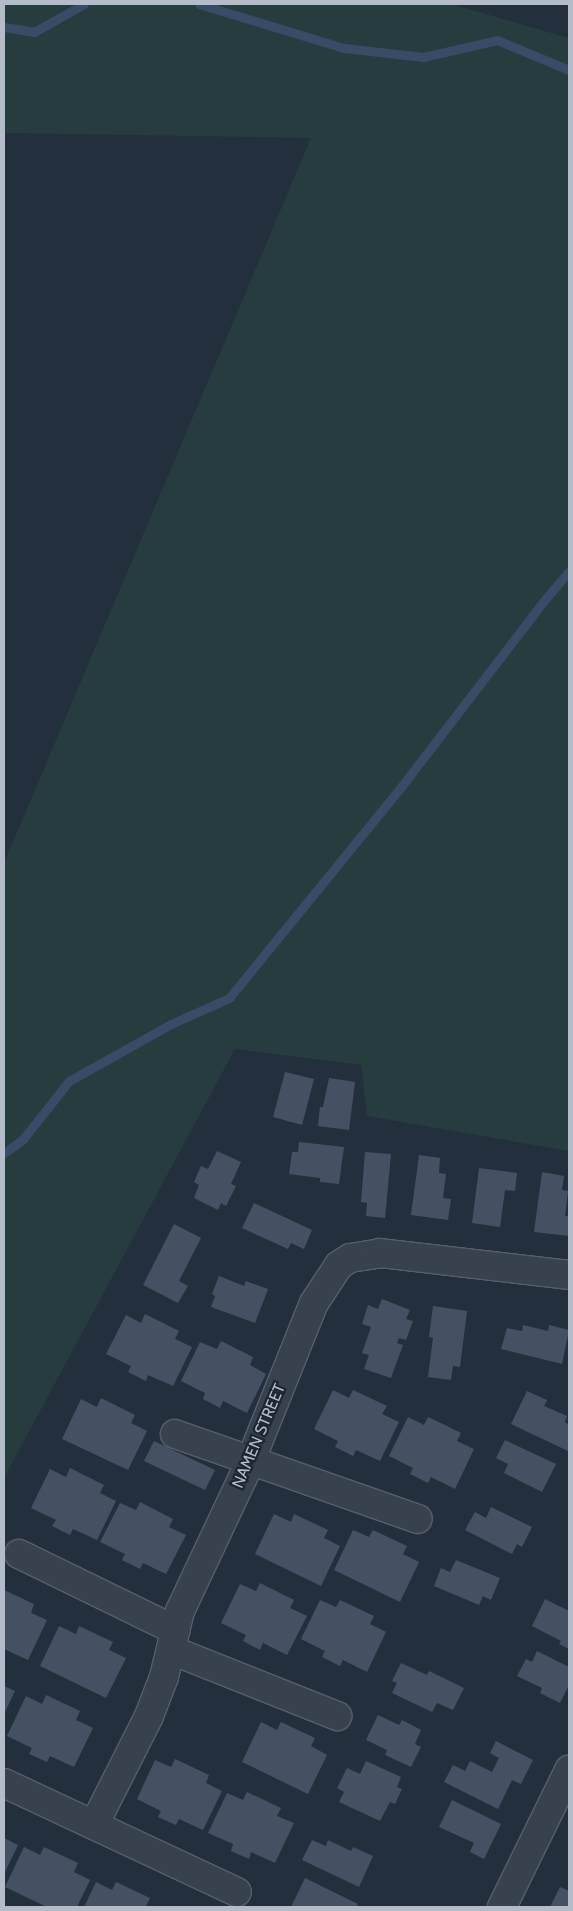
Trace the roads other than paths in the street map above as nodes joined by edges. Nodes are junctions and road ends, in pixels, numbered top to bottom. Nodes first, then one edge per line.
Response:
1 (569, 1275) edge
2 (176, 1434) dead end
3 (250, 1462) junction
4 (418, 1519) dead end
5 (19, 1554) dead end
6 (173, 1640) junction
7 (337, 1716) dead end
8 (569, 1770) edge
9 (4, 1783) edge
10 (94, 1825) junction
11 (237, 1892) dead end
12 (502, 1907) edge

1 - 3 street, NAMEN STREET
2 - 3 street
3 - 4 street
3 - 6 street, NAMEN STREET
5 - 6 street
6 - 7 street
6 - 10 street, NAMEN STREET
8 - 12 street
9 - 10 street
10 - 11 street

